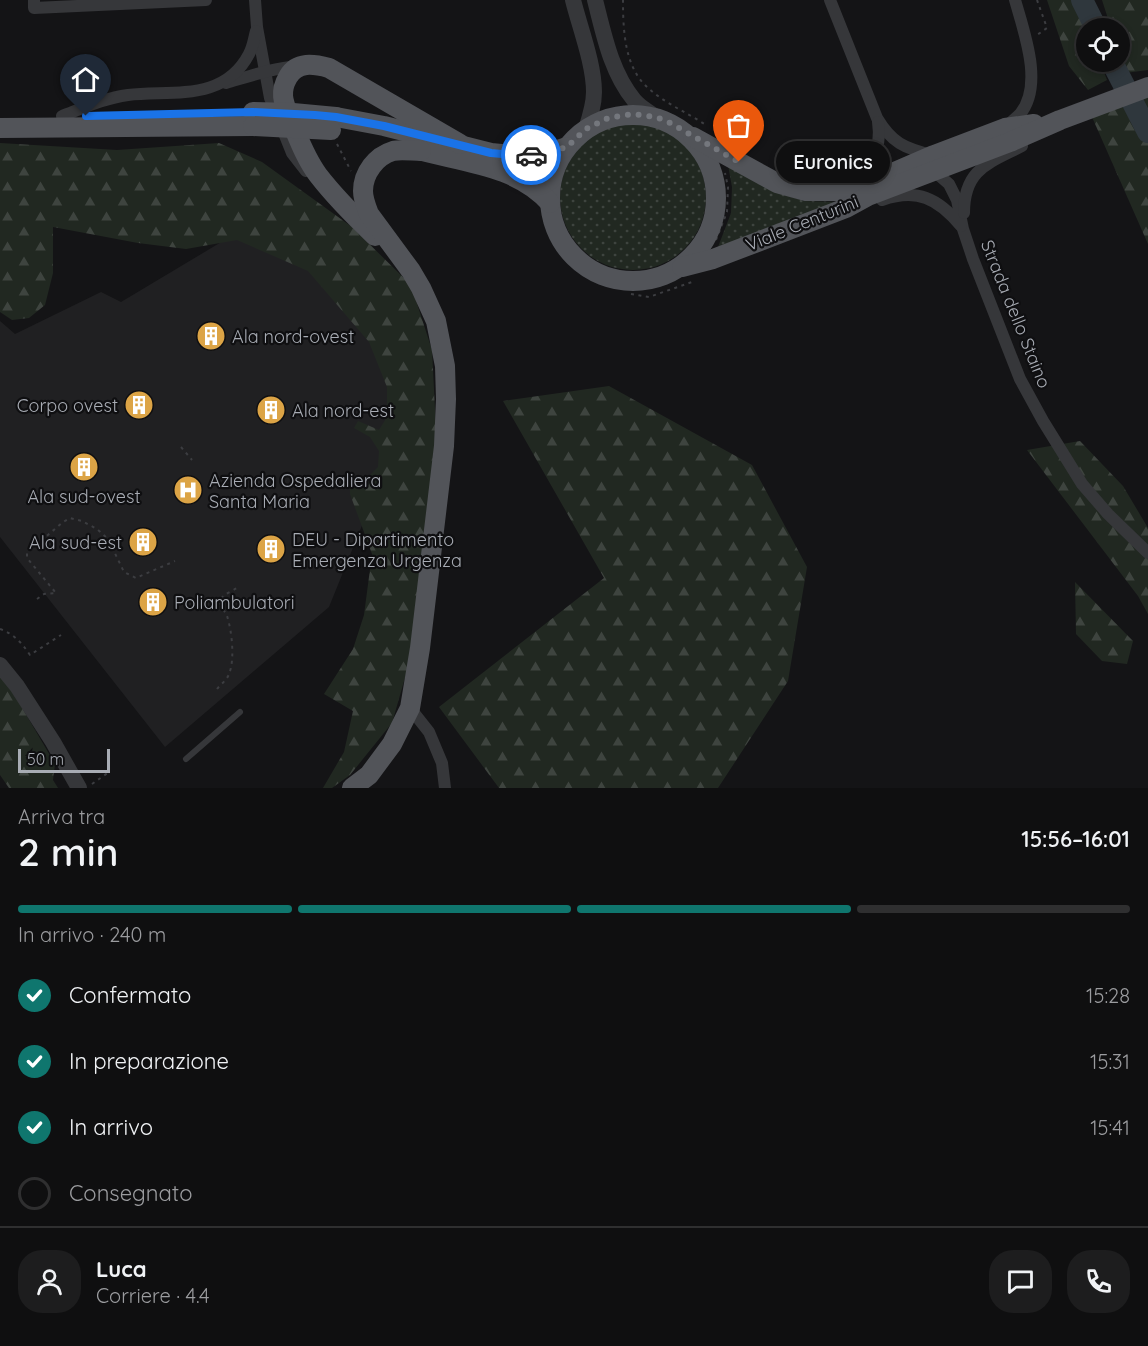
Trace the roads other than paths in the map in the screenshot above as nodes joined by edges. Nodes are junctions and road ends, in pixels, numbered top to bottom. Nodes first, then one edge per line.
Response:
1 (206, 0) edge
2 (255, 0) edge
3 (573, 0) edge
4 (594, 0) edge
5 (830, 0) edge
6 (1016, 0) edge
7 (34, 4) edge
8 (257, 27) junction
9 (300, 66) junction
10 (264, 71) junction
11 (217, 86) junction
12 (1148, 87) edge
13 (0, 116) edge
14 (62, 116) junction
15 (656, 117) junction
16 (877, 118) junction
17 (253, 119) junction
18 (1060, 120) junction
19 (336, 124) junction
20 (0, 128) edge
21 (1005, 128) junction
22 (586, 129) junction
23 (683, 131) junction
24 (460, 144) junction
25 (567, 147) junction
26 (422, 151) junction
27 (934, 163) junction
28 (842, 200) junction
29 (550, 203) junction
30 (352, 214) junction
31 (963, 229) junction
32 (676, 269) junction
33 (436, 321) junction
34 (1148, 553) edge
35 (0, 665) edge
36 (410, 708) junction
37 (240, 712) dead end
38 (186, 759) dead end
39 (79, 788) edge
40 (352, 788) edge
41 (445, 788) edge

1 - 7 street
2 - 8 street
3 - 22 street
4 - 15 street
5 - 16 street
6 - 21 street
8 - 10 street
8 - 11 street
9 - 10 street
9 - 24 main road
9 - 30 main road
10 - 11 street
10 - 30 street
11 - 14 street
12 - 18 main road, Viale Centurini
13 - 14 main road
14 - 17 main road
15 - 22 main road
15 - 23 main road
16 - 27 street
16 - 28 street
17 - 19 main road, bridge
17 - 20 main road
18 - 21 main road, Viale Centurini
18 - 27 main road, Viale Centurini
18 - 31 street, Strada dello Staino
19 - 24 main road
19 - 26 main road
21 - 27 main road, Viale Centurini
22 - 25 main road
23 - 28 main road, Viale Centurini
23 - 32 main road
24 - 25 main road
25 - 29 main road
26 - 29 main road
26 - 33 main road
27 - 28 main road, Viale Centurini
27 - 28 main road, Viale Centurini
27 - 31 street, Strada dello Staino
28 - 31 street, Strada dello Staino
28 - 32 main road, Viale Centurini
29 - 32 main road
30 - 33 main road
31 - 34 street, Strada dello Staino
33 - 36 main road
35 - 39 street
36 - 40 main road
36 - 41 street
37 - 38 lane

